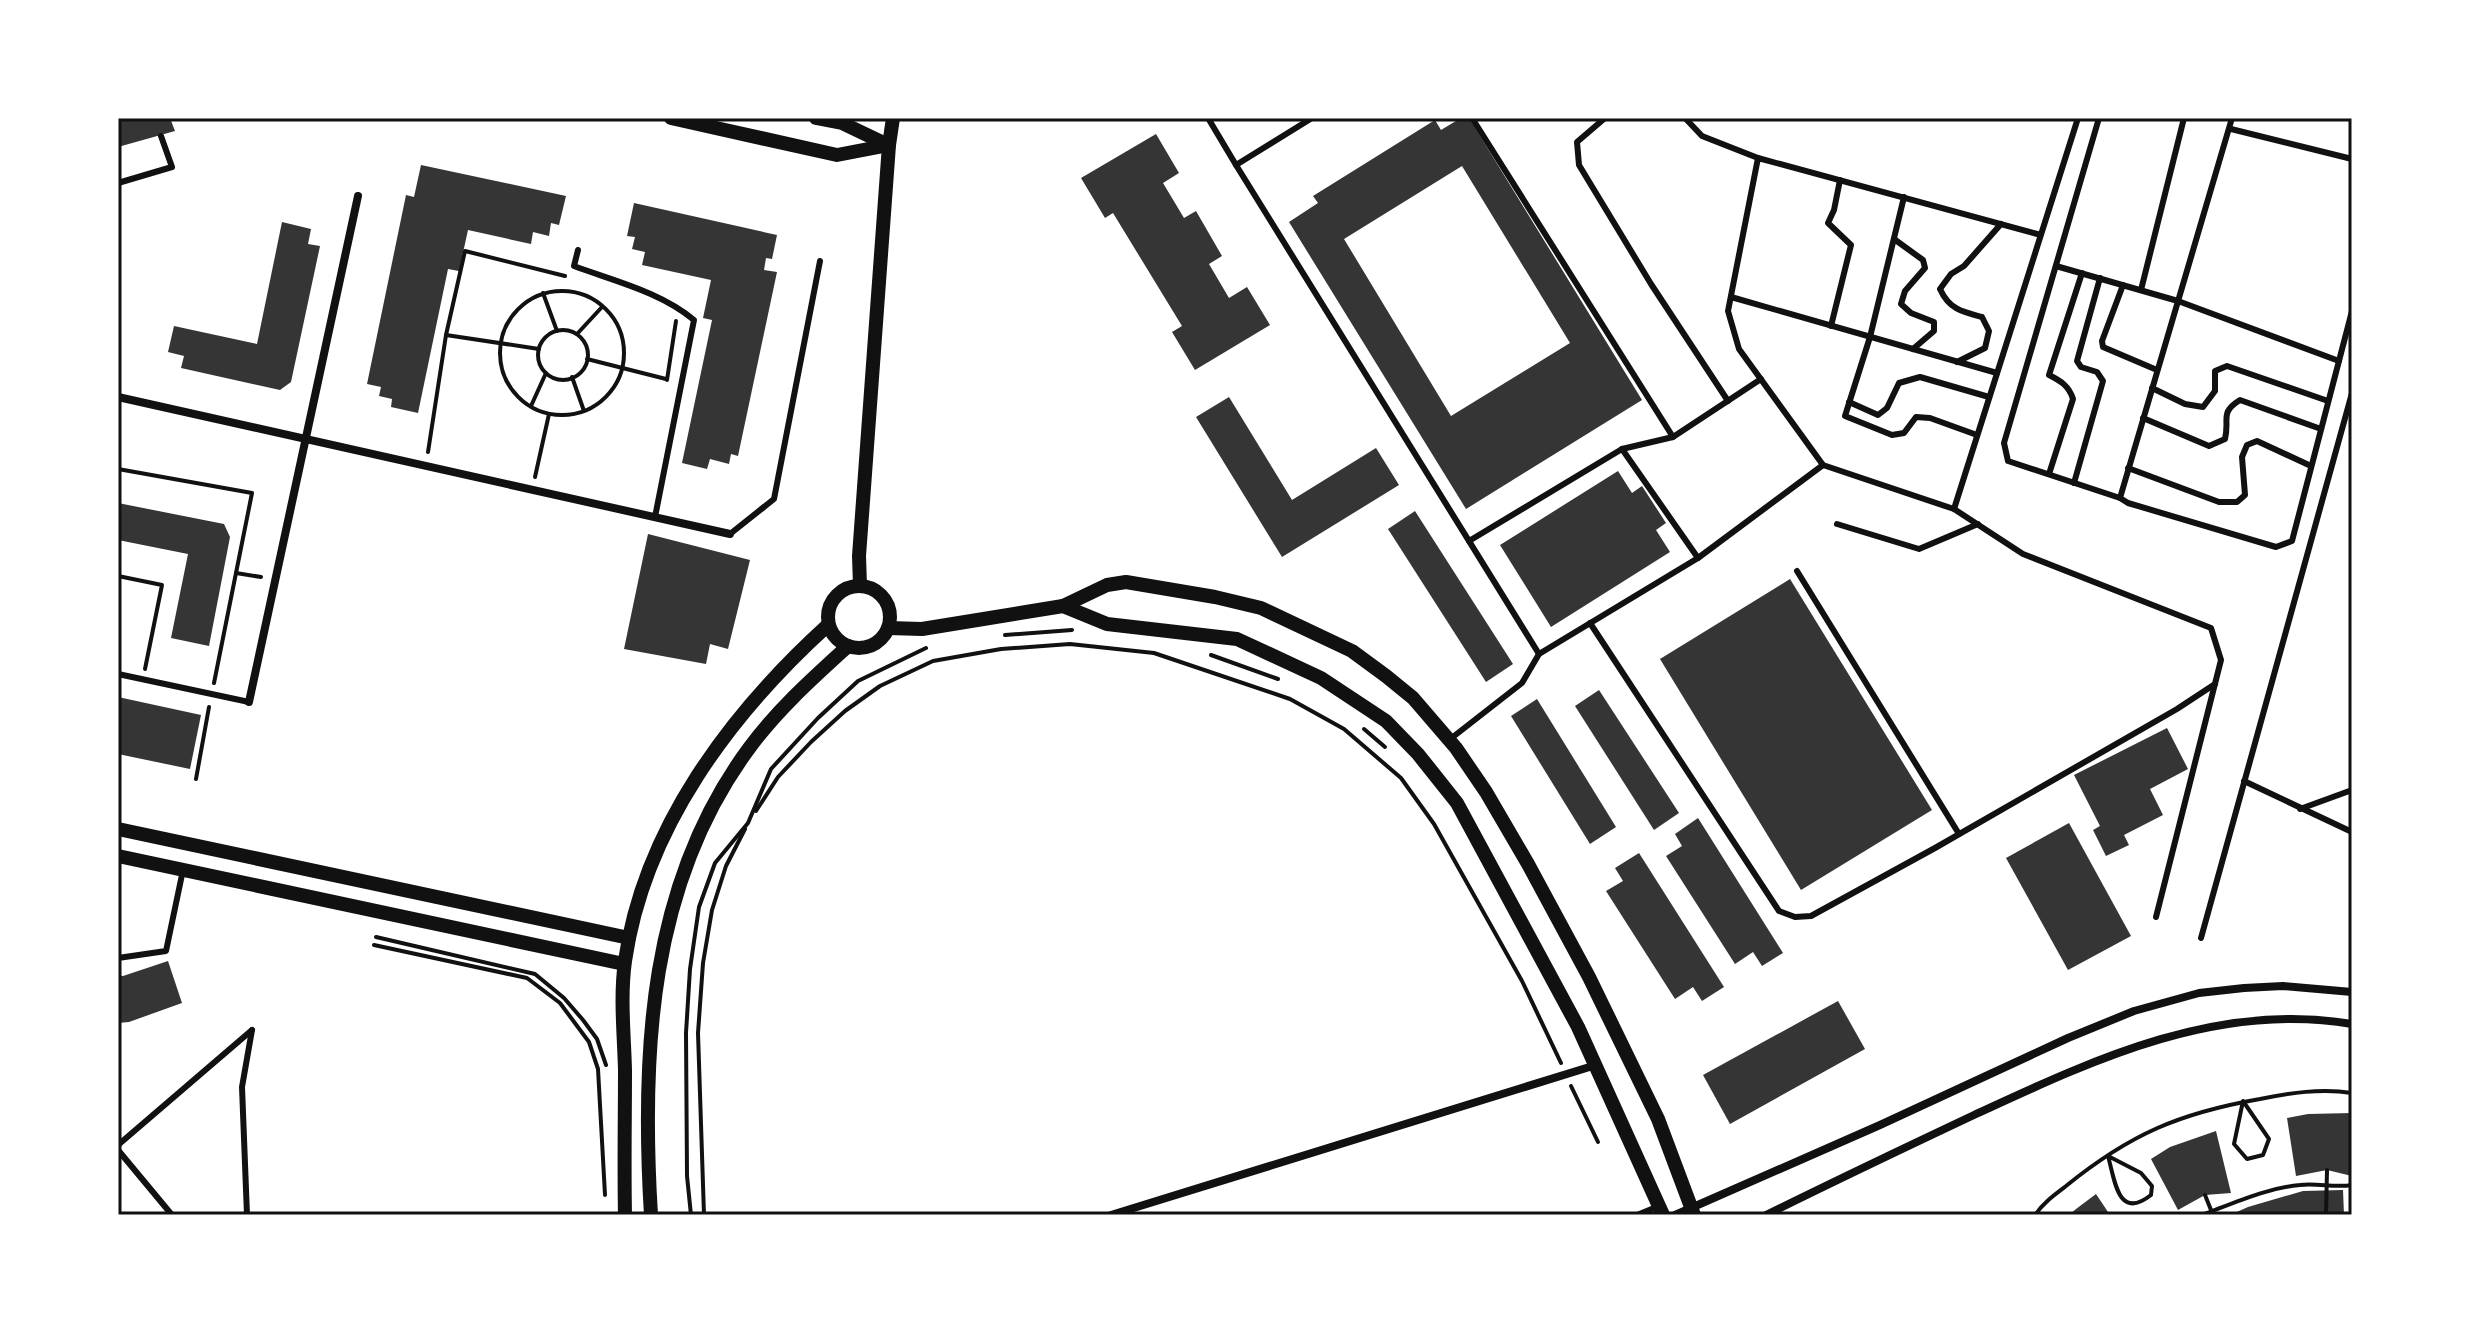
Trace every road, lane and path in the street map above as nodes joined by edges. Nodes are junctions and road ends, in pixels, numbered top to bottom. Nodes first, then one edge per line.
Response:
1 (671, 118) edge
2 (816, 118) edge
3 (893, 118) edge
4 (1208, 118) edge
5 (1312, 118) edge
6 (1472, 118) edge
7 (1605, 118) edge
8 (1685, 118) edge
9 (2078, 118) edge
10 (2099, 118) edge
11 (2184, 118) edge
12 (2232, 118) edge
13 (2231, 129) junction
14 (161, 136) dead end
15 (889, 145) junction
16 (1758, 158) junction
17 (2352, 159) edge
18 (1236, 165) junction
19 (1840, 180) junction
20 (118, 183) edge
21 (358, 196) dead end
22 (1904, 197) junction
23 (2001, 224) junction
24 (2041, 235) junction
25 (1894, 239) junction
26 (468, 244) dead end
27 (578, 250) dead end
28 (465, 251) junction
29 (820, 261) dead end
30 (2056, 266) junction
31 (2082, 273) junction
32 (575, 278) dead end
33 (2100, 278) junction
34 (2123, 285) junction
35 (2141, 290) junction
36 (543, 293) junction
37 (1731, 297) junction
38 (2178, 301) junction
39 (602, 307) junction
40 (678, 310) dead end
41 (2352, 311) edge
42 (1831, 326) junction
43 (557, 331) junction
44 (577, 334) junction
45 (446, 335) junction
46 (1870, 337) junction
47 (501, 343) junction
48 (539, 349) junction
49 (1913, 349) junction
50 (587, 359) junction
51 (2339, 361) junction
52 (1957, 362) junction
53 (623, 369) junction
54 (2157, 370) junction
55 (546, 373) junction
56 (1997, 373) junction
57 (572, 377) junction
58 (1761, 379) junction
59 (2152, 388) junction
60 (2352, 393) edge
61 (118, 397) edge
62 (1989, 397) junction
63 (1728, 401) junction
64 (2328, 401) junction
65 (1849, 402) junction
66 (531, 406) junction
67 (584, 411) junction
68 (549, 414) junction
69 (2143, 418) junction
70 (2321, 429) junction
71 (1977, 435) junction
72 (1673, 437) junction
73 (306, 439) junction
74 (1622, 449) junction
75 (1823, 465) junction
76 (426, 466) junction
77 (2311, 466) junction
78 (2128, 468) junction
79 (118, 469) edge
80 (2049, 474) junction
81 (2074, 483) junction
82 (532, 490) junction
83 (2120, 498) junction
84 (1954, 509) junction
85 (655, 517) junction
86 (1837, 524) dead end
87 (1978, 524) junction
88 (730, 534) joint
89 (1469, 541) junction
90 (1698, 558) junction
91 (1797, 571) dead end
92 (236, 573) junction
93 (118, 576) edge
94 (275, 580) junction
95 (860, 586) junction
96 (1063, 606) junction
97 (1590, 623) junction
98 (828, 625) junction
99 (888, 628) junction
100 (1084, 632) dead end
101 (999, 635) dead end
102 (848, 646) junction
103 (928, 647) dead end
104 (1208, 654) dead end
105 (1539, 654) junction
106 (118, 674) edge
107 (143, 679) junction
108 (1282, 681) dead end
109 (2215, 684) junction
110 (212, 694) junction
111 (249, 702) joint
112 (1364, 729) dead end
113 (1449, 740) junction
114 (1388, 750) dead end
115 (196, 779) dead end
116 (2244, 781) junction
117 (2352, 790) edge
118 (2300, 809) junction
119 (748, 823) junction
120 (121, 830) edge
121 (2352, 832) edge
122 (1959, 834) junction
123 (119, 856) edge
124 (183, 870) junction
125 (2156, 917) dead end
126 (376, 937) dead end
127 (629, 938) junction
128 (2201, 938) dead end
129 (374, 945) dead end
130 (118, 958) edge
131 (624, 964) junction
132 (2352, 992) edge
133 (2352, 1024) edge
134 (686, 1033) junction
135 (698, 1033) junction
136 (597, 1039) junction
137 (589, 1042) junction
138 (1596, 1065) junction
139 (607, 1068) dead end
140 (1566, 1074) junction
141 (2352, 1093) edge
142 (2243, 1101) junction
143 (1598, 1142) dead end
144 (118, 1147) edge
145 (2108, 1156) joint
146 (2327, 1170) dead end
147 (2327, 1185) junction
148 (2352, 1185) edge
149 (2205, 1195) dead end
150 (606, 1200) dead end
151 (1661, 1210) edge
152 (1693, 1212) edge
153 (2212, 1213) edge
154 (172, 1215) edge
155 (247, 1215) edge
156 (625, 1215) edge
157 (651, 1215) edge
158 (691, 1215) edge
159 (704, 1215) edge
160 (1111, 1215) edge
161 (1637, 1215) edge
162 (1675, 1215) edge
163 (1766, 1215) edge
164 (2035, 1215) edge
165 (2202, 1215) edge
166 (2326, 1215) edge

1 - 15 street
2 - 15 street
3 - 15 street
4 - 18 lane
5 - 18 lane
6 - 72 lane
7 - 63 lane
8 - 16 lane
9 - 24 lane
10 - 30 lane
11 - 35 lane
12 - 13 lane
13 - 17 lane
13 - 38 lane
14 - 20 lane
15 - 95 street
16 - 19 lane
16 - 37 lane
18 - 89 lane
19 - 22 lane
19 - 42 lane
21 - 73 street
22 - 23 lane
22 - 25 lane
23 - 24 lane
23 - 52 lane
24 - 56 lane
25 - 46 lane
25 - 49 lane
26 - 28 path
27 - 85 lane
28 - 32 path
28 - 45 path
29 - 88 lane
30 - 31 lane
30 - 80 lane
31 - 33 lane
31 - 80 lane
33 - 34 lane
33 - 81 lane
34 - 35 lane
34 - 54 lane
35 - 38 lane
36 - 39 path
36 - 43 path
36 - 47 path
37 - 42 lane
37 - 58 lane
38 - 51 lane
38 - 54 lane
39 - 44 path
39 - 53 path
40 - 53 path
41 - 51 lane
42 - 46 lane
43 - 44 path
43 - 48 path
44 - 50 path
45 - 47 path
45 - 76 path
46 - 49 lane
46 - 65 lane
47 - 48 path
47 - 66 path
48 - 55 path
49 - 52 lane
50 - 53 path
50 - 57 path
51 - 64 lane
52 - 56 lane
53 - 67 path
54 - 59 lane
55 - 57 path
55 - 66 path
56 - 62 lane
57 - 67 path
58 - 63 lane
58 - 75 lane
59 - 64 lane
59 - 69 lane
60 - 116 lane
61 - 73 street
62 - 65 lane
62 - 71 lane
63 - 72 lane
64 - 70 lane
65 - 71 lane
66 - 68 path
67 - 68 path
68 - 82 path
69 - 70 lane
69 - 78 lane
70 - 77 lane
71 - 84 lane
72 - 74 lane
73 - 76 street
73 - 94 street
74 - 89 lane
74 - 90 lane
75 - 84 lane
75 - 90 lane
76 - 82 street
77 - 78 lane
77 - 83 lane
78 - 83 lane
79 - 92 path
80 - 81 lane
81 - 83 lane
82 - 85 street
84 - 87 lane
85 - 88 street
86 - 87 lane
87 - 109 lane
89 - 105 lane
90 - 97 lane
91 - 122 lane
92 - 94 path
92 - 110 path
93 - 107 path
94 - 111 street
95 - 98 street
95 - 99 street
96 - 99 street
96 - 113 street
96 - 138 street
97 - 105 lane
97 - 122 lane
98 - 102 street
98 - 127 street
99 - 102 street
100 - 101 path
102 - 157 street
103 - 119 path
104 - 108 path
105 - 113 lane
106 - 107 lane
107 - 110 lane
109 - 122 lane
109 - 125 lane
110 - 111 lane
110 - 115 path
112 - 114 path
113 - 152 street
116 - 118 lane
116 - 128 lane
117 - 118 lane
118 - 121 lane
119 - 134 path
119 - 135 path
119 - 140 path
120 - 123 street
120 - 127 street
123 - 124 street
124 - 130 lane
124 - 131 street
126 - 136 path
127 - 131 street
129 - 137 path
131 - 156 street
132 - 152 street
133 - 163 street
134 - 135 path
134 - 158 path
135 - 159 path
136 - 137 path
136 - 139 path
137 - 150 path
138 - 140 street
138 - 151 street
140 - 143 path
140 - 160 street
141 - 142 path
142 - 142 path
142 - 164 path
144 - 154 lane
144 - 155 lane
145 - 145 path
146 - 147 path
147 - 148 path
147 - 153 path
147 - 166 path
149 - 153 path
151 - 161 lane
152 - 162 street
153 - 165 path

